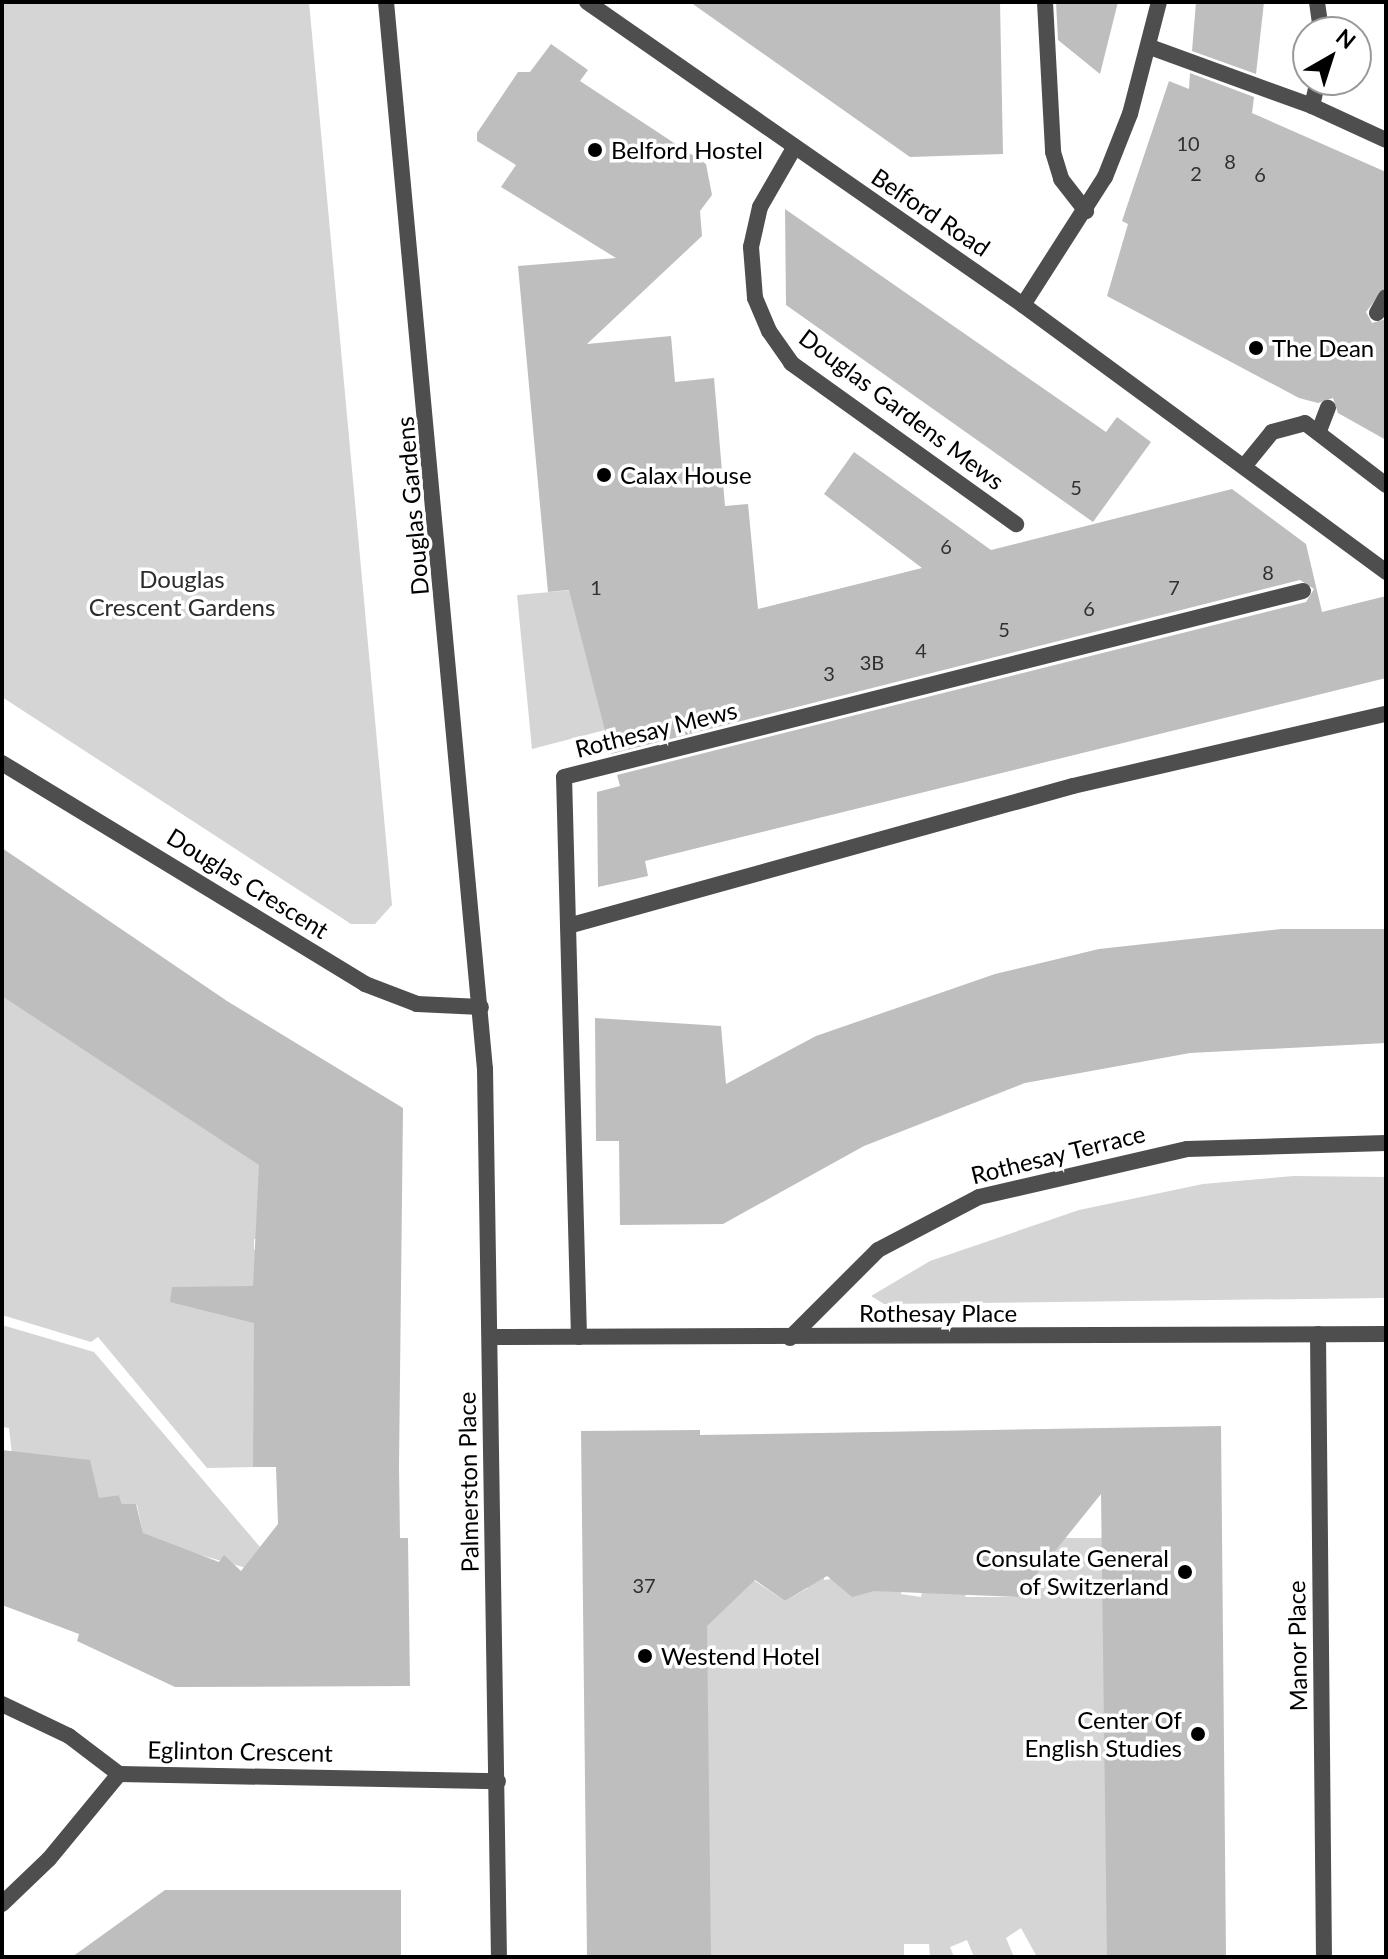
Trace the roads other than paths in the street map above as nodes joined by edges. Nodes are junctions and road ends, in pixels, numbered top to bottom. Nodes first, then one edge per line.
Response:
1 (386, 2) edge
2 (587, 2) edge
3 (1045, 2) edge
4 (1159, 2) edge
5 (1150, 47) junction
6 (1314, 96) edge
7 (1312, 106) junction
8 (1386, 140) edge
9 (794, 148) junction
10 (1086, 211) junction
11 (1386, 297) edge
12 (1023, 305) junction
13 (1377, 313) dead end
14 (1328, 408) dead end
15 (1319, 431) junction
16 (1246, 464) junction
17 (1386, 485) edge
18 (1016, 524) dead end
19 (1386, 572) edge
20 (1303, 591) dead end
21 (1386, 714) edge
22 (2, 763) edge
23 (568, 926) junction
24 (481, 1007) junction
25 (1386, 1143) edge
26 (1318, 1334) junction
27 (1386, 1334) edge
28 (490, 1337) junction
29 (579, 1337) junction
30 (790, 1338) junction
31 (2, 1704) edge
32 (119, 1774) junction
33 (498, 1781) junction
34 (2, 1904) edge
35 (499, 1957) edge
36 (1324, 1957) edge

1 - 24 street, Douglas Gardens
2 - 9 street, Belford Road
3 - 10 street
4 - 5 street
5 - 7 street
5 - 10 street
6 - 7 street
7 - 8 street
9 - 12 street, Belford Road
9 - 18 street, Douglas Gardens Mews
10 - 12 street
11 - 13 street
12 - 16 street, Belford Road
14 - 15 street
15 - 16 street
15 - 17 street
16 - 19 street, Belford Road
20 - 23 street, Rothesay Mews
21 - 23 street
22 - 24 street, Douglas Crescent
23 - 29 street, Rothesay Mews
24 - 28 street, Palmerston Place
25 - 30 street, Rothesay Terrace
26 - 27 street, Rothesay Place
26 - 30 street, Rothesay Place
26 - 36 street, Manor Place
28 - 29 street, Rothesay Place
28 - 33 street, Palmerston Place
29 - 30 street, Rothesay Place
31 - 32 street, Eglinton Crescent
32 - 33 street, Eglinton Crescent
32 - 34 street
33 - 35 street, Palmerston Place

